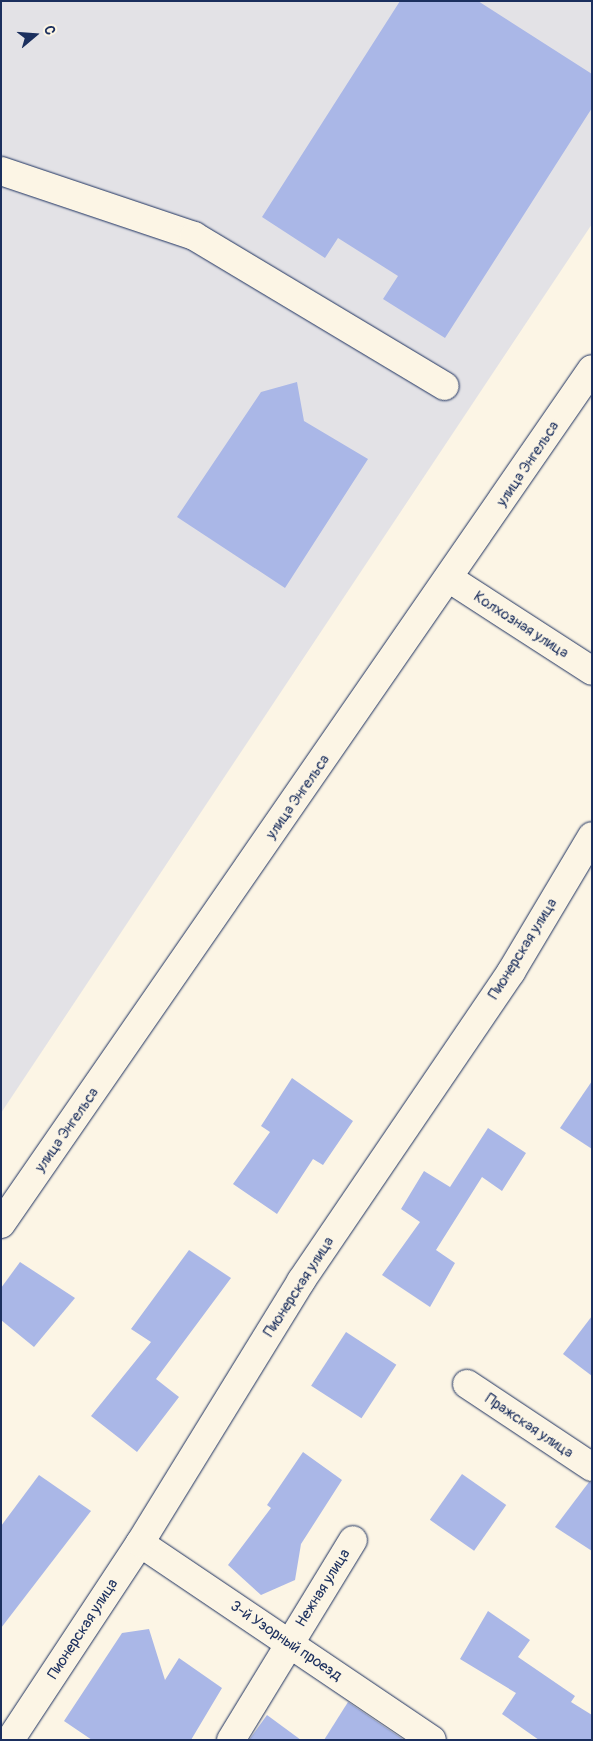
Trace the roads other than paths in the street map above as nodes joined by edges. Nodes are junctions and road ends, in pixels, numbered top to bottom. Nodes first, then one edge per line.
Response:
1 (1, 171) edge
2 (592, 369) edge
3 (445, 386) dead end
4 (450, 579) junction
5 (592, 671) edge
6 (592, 836) edge
7 (1, 1224) edge
8 (467, 1384) dead end
9 (592, 1467) edge
10 (353, 1540) dead end
11 (140, 1543) junction
12 (289, 1643) junction
13 (10, 1740) edge
14 (231, 1740) edge
15 (432, 1740) edge

1 - 3 street
2 - 4 street, улица Энгельса
4 - 5 street, Колхозная улица
4 - 7 street, улица Энгельса
6 - 11 street, Пионерская улица
8 - 9 street, Пражская улица
10 - 12 street, Нежная улица
11 - 12 street, 3-й Узорный проезд
11 - 13 street, Пионерская улица
12 - 14 street, Нежная улица
12 - 15 street, 3-й Узорный проезд

